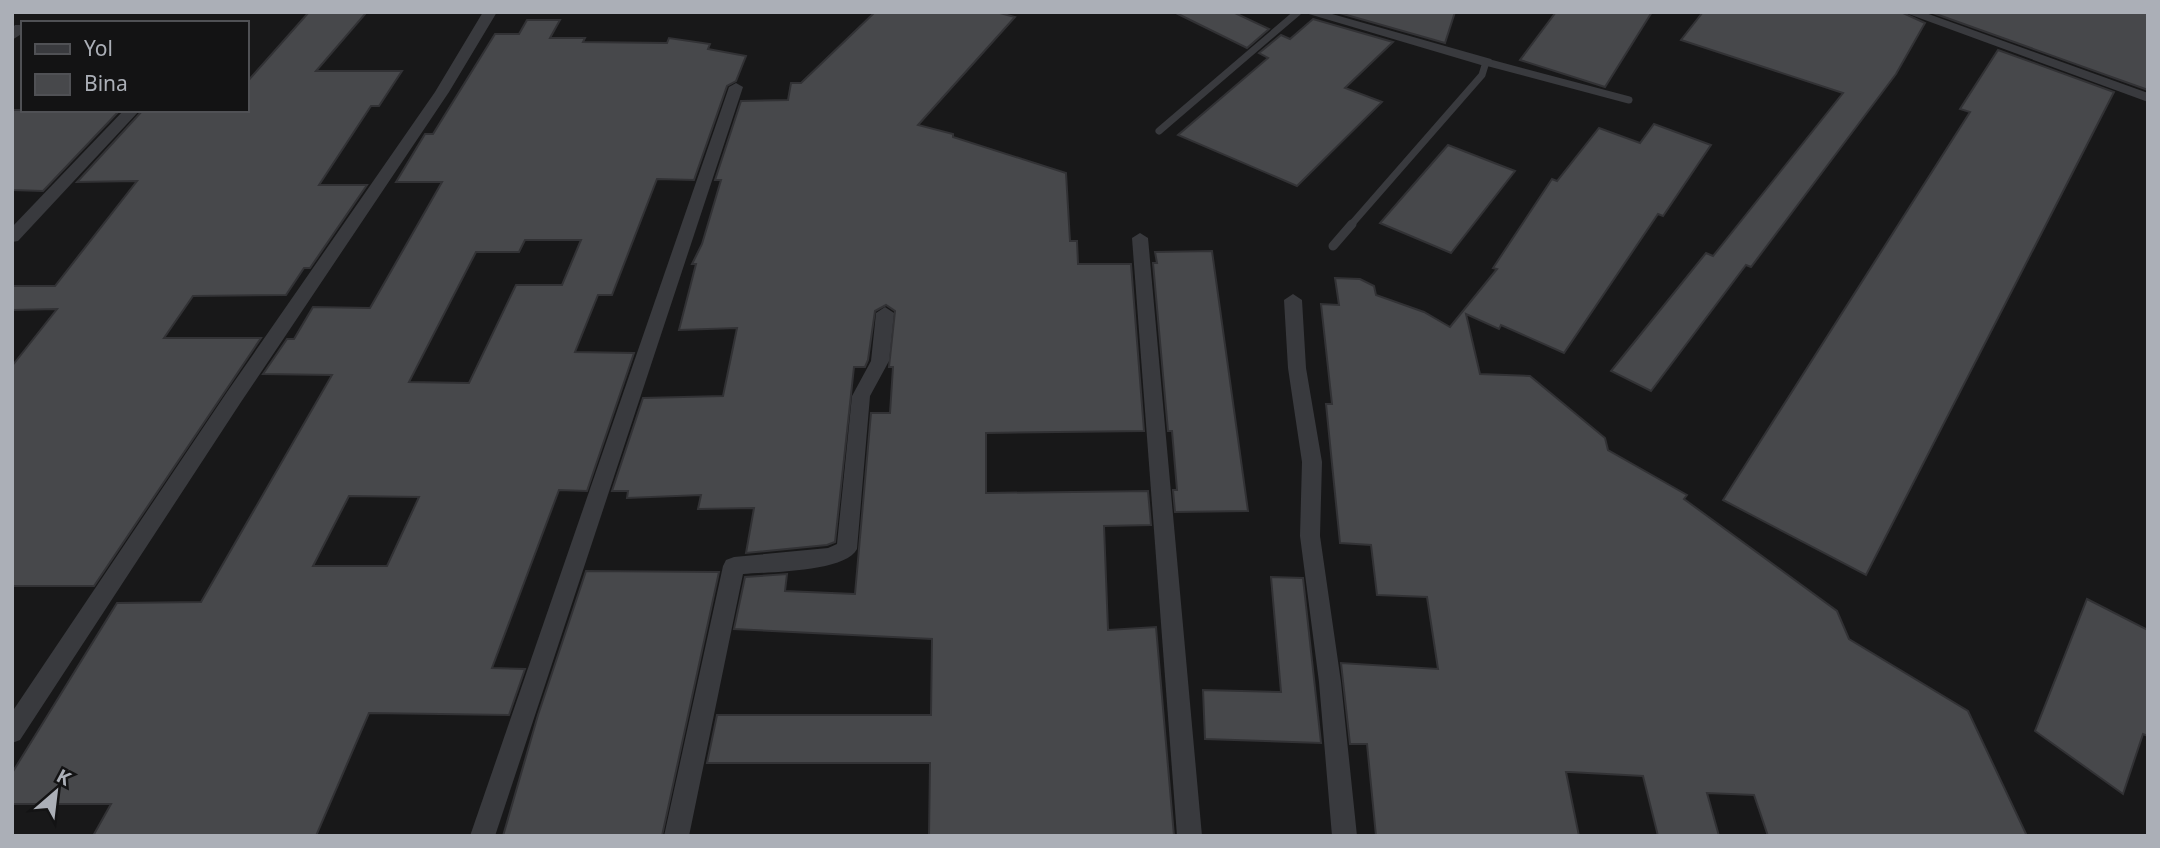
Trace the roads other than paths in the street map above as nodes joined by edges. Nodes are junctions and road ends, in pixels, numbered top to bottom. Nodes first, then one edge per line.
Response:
1 (490, 12) edge
2 (1298, 12) edge
3 (1309, 12) edge
4 (1910, 12) edge
5 (1486, 62) junction
6 (736, 87) dead end
7 (2148, 98) edge
8 (1629, 100) dead end
9 (131, 112) edge
10 (1158, 131) dead end
11 (12, 237) edge
12 (1140, 237) dead end
13 (1333, 246) dead end
14 (1293, 300) dead end
15 (886, 313) dead end
16 (12, 732) edge
17 (482, 836) edge
18 (676, 836) edge
19 (1190, 836) edge
20 (1345, 836) edge

1 - 16 street
2 - 10 lane
3 - 5 street
4 - 7 street
5 - 8 lane
5 - 13 lane
6 - 17 street
9 - 11 street
12 - 19 street
14 - 20 street
15 - 18 street

